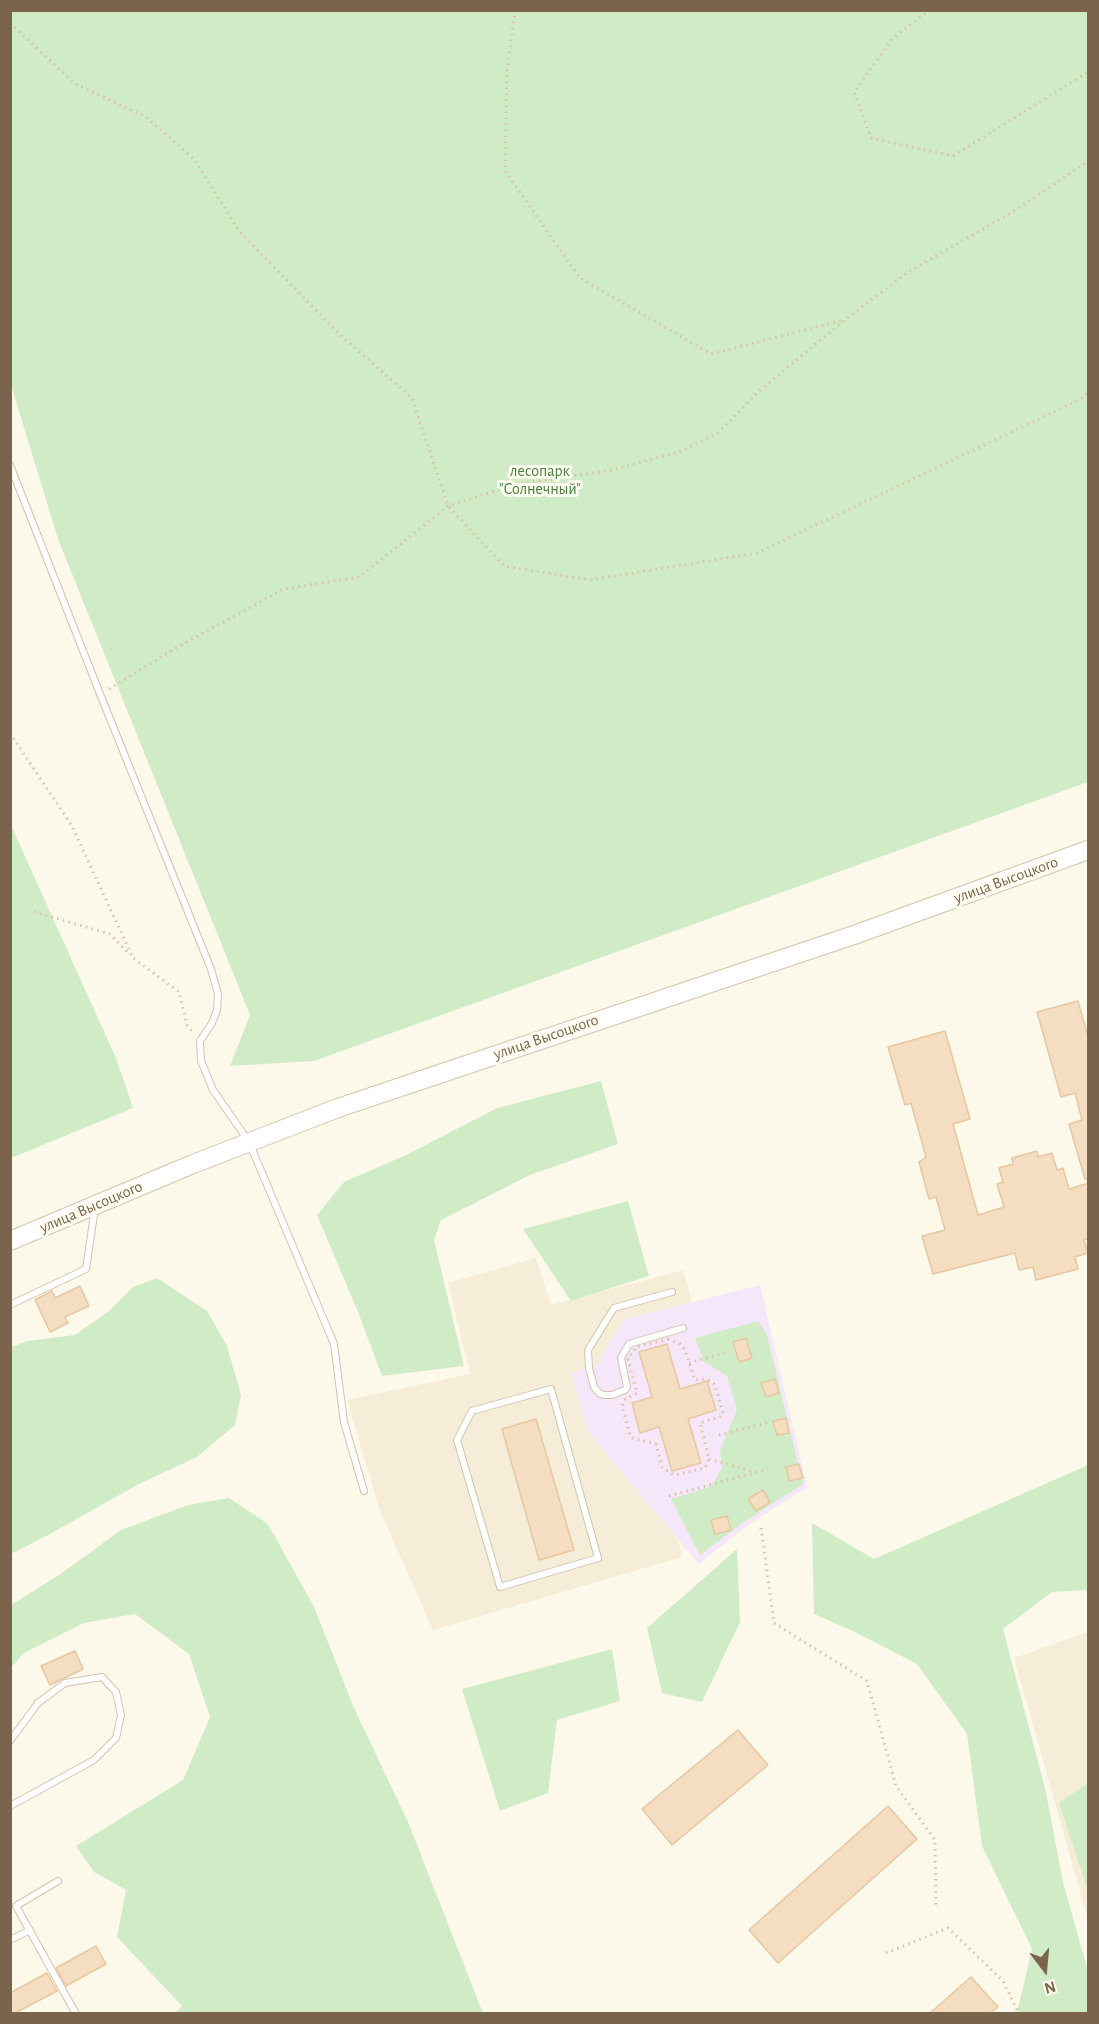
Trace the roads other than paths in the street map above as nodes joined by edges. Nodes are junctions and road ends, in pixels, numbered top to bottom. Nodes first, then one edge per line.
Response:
1 (10, 465) edge
2 (1089, 850) edge
3 (249, 1142) junction
4 (95, 1205) junction
5 (10, 1241) edge
6 (672, 1292) dead end
7 (10, 1305) edge
8 (683, 1328) dead end
9 (464, 1465) joint
10 (364, 1491) dead end
11 (10, 1742) edge
12 (10, 1806) edge
13 (58, 1881) dead end
14 (30, 1930) junction
15 (10, 1940) edge
16 (73, 2013) edge

1 - 3 lane
2 - 3 main road, улица Высоцкого
3 - 4 main road, улица Высоцкого
3 - 10 lane
4 - 5 main road, улица Высоцкого
4 - 7 lane
6 - 8 lane
9 - 9 lane
11 - 12 lane
13 - 14 lane
14 - 15 lane
14 - 16 lane

